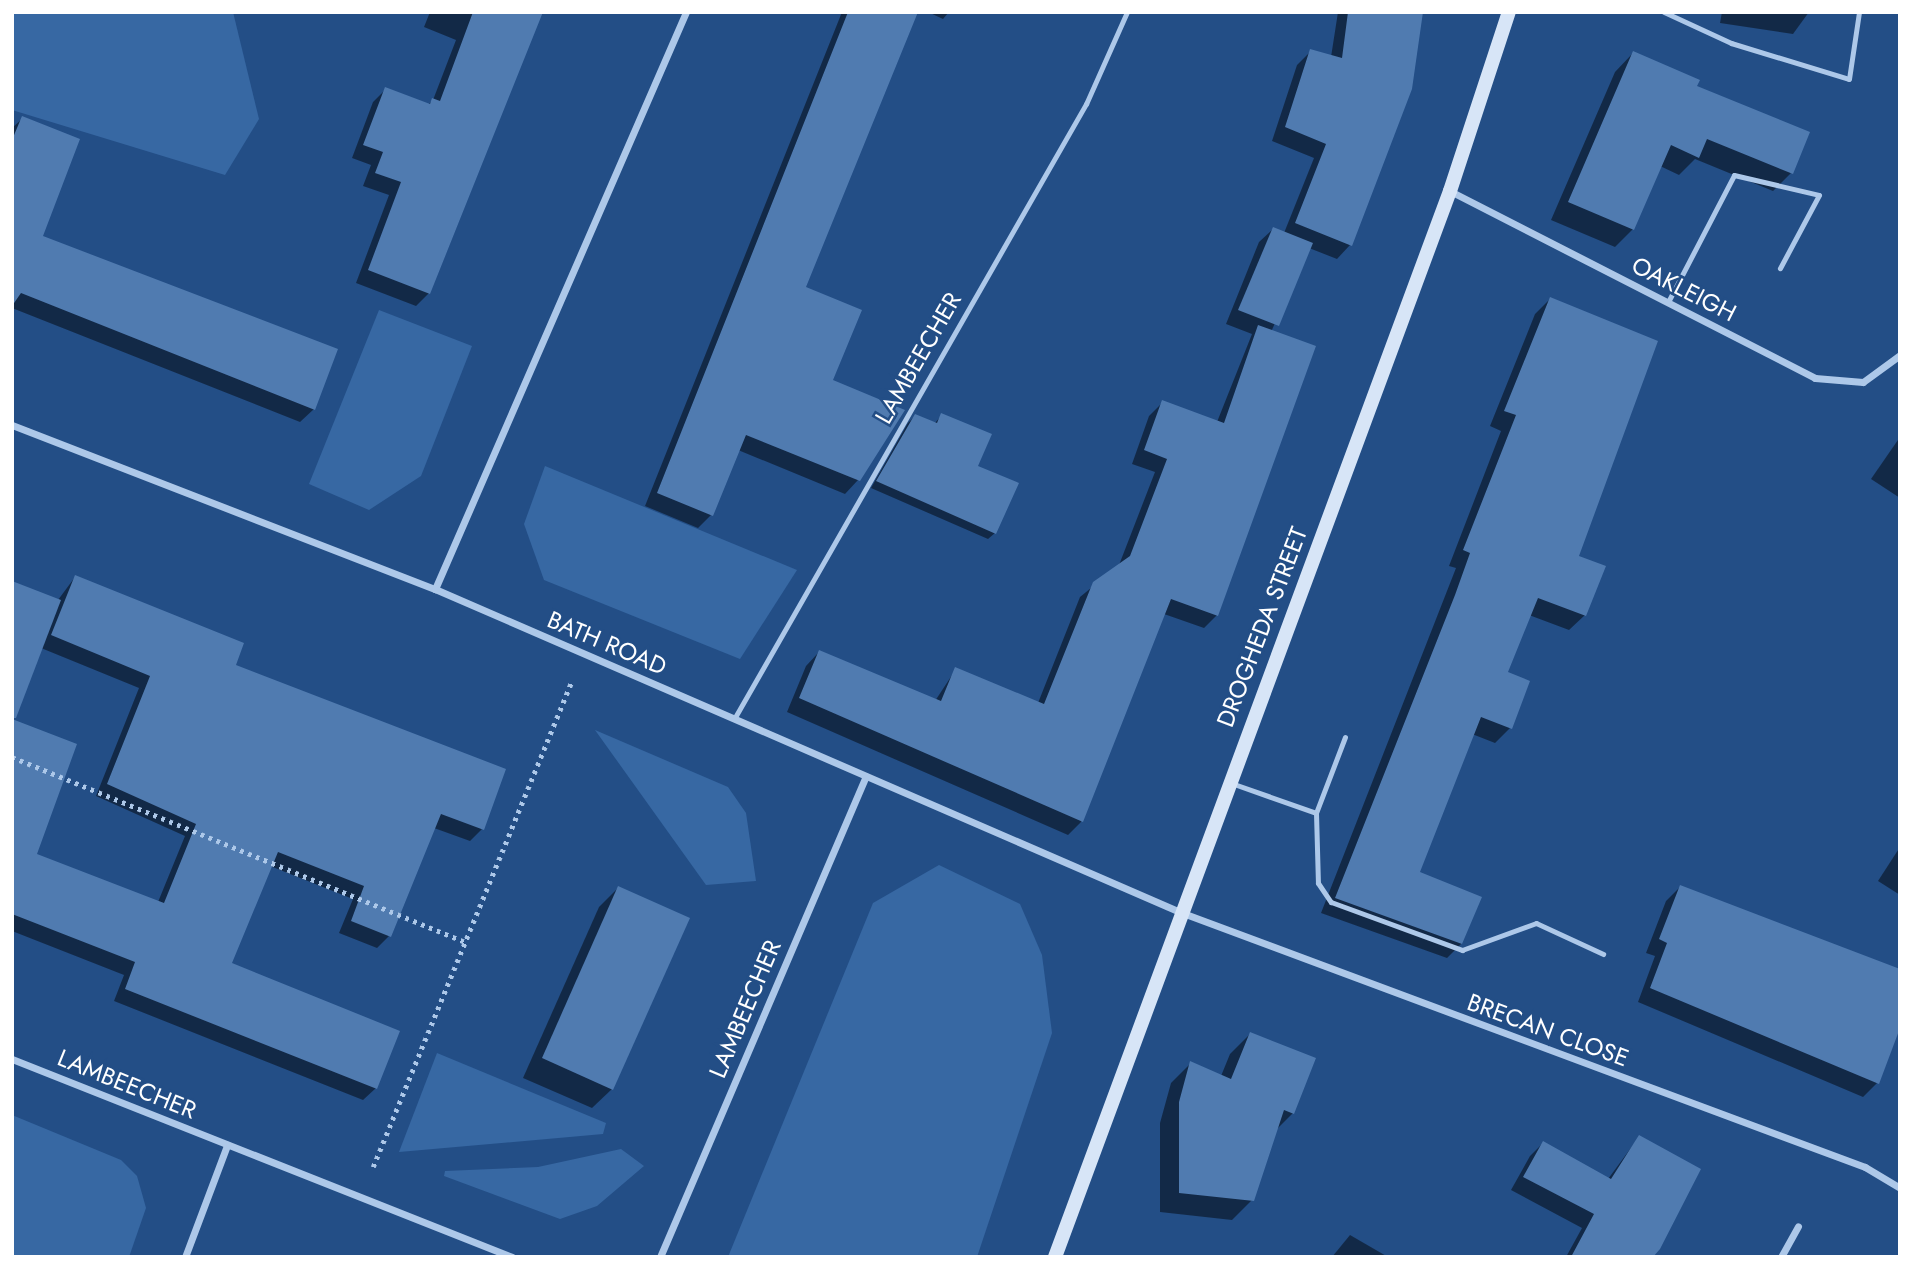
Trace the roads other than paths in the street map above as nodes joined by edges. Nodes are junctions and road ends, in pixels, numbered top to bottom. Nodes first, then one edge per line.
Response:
1 (686, 12) edge
2 (1128, 12) edge
3 (1509, 12) edge
4 (1664, 12) edge
5 (1859, 12) edge
6 (1450, 191) junction
7 (1780, 268) dead end
8 (1668, 302) junction
9 (1900, 355) edge
10 (12, 425) edge
11 (435, 589) junction
12 (734, 719) junction
13 (1345, 737) dead end
14 (866, 776) junction
15 (1228, 782) junction
16 (1316, 813) junction
17 (1180, 912) junction
18 (1603, 954) dead end
19 (12, 1059) edge
20 (228, 1145) junction
21 (1900, 1188) edge
22 (1798, 1226) dead end
23 (185, 1257) edge
24 (512, 1257) edge
25 (660, 1257) edge
26 (1055, 1257) edge
27 (1781, 1257) edge

1 - 11 street
2 - 12 lane, LAMBEECHER
3 - 6 main road, DROGHEDA STREET
4 - 5 lane
6 - 8 street, OAKLEIGH
6 - 15 main road, DROGHEDA STREET
7 - 8 lane
8 - 9 street, OAKLEIGH
10 - 11 street, BATH ROAD
11 - 12 street, BATH ROAD
12 - 14 street, BATH ROAD
13 - 16 lane
14 - 17 street, BATH ROAD
14 - 25 street, LAMBEECHER
15 - 16 lane
15 - 17 main road, DROGHEDA STREET
16 - 18 lane
17 - 21 street, BRECAN CLOSE
17 - 26 main road, DROGHEDA STREET
19 - 20 street, LAMBEECHER
20 - 23 street
20 - 24 street, LAMBEECHER
22 - 27 street

